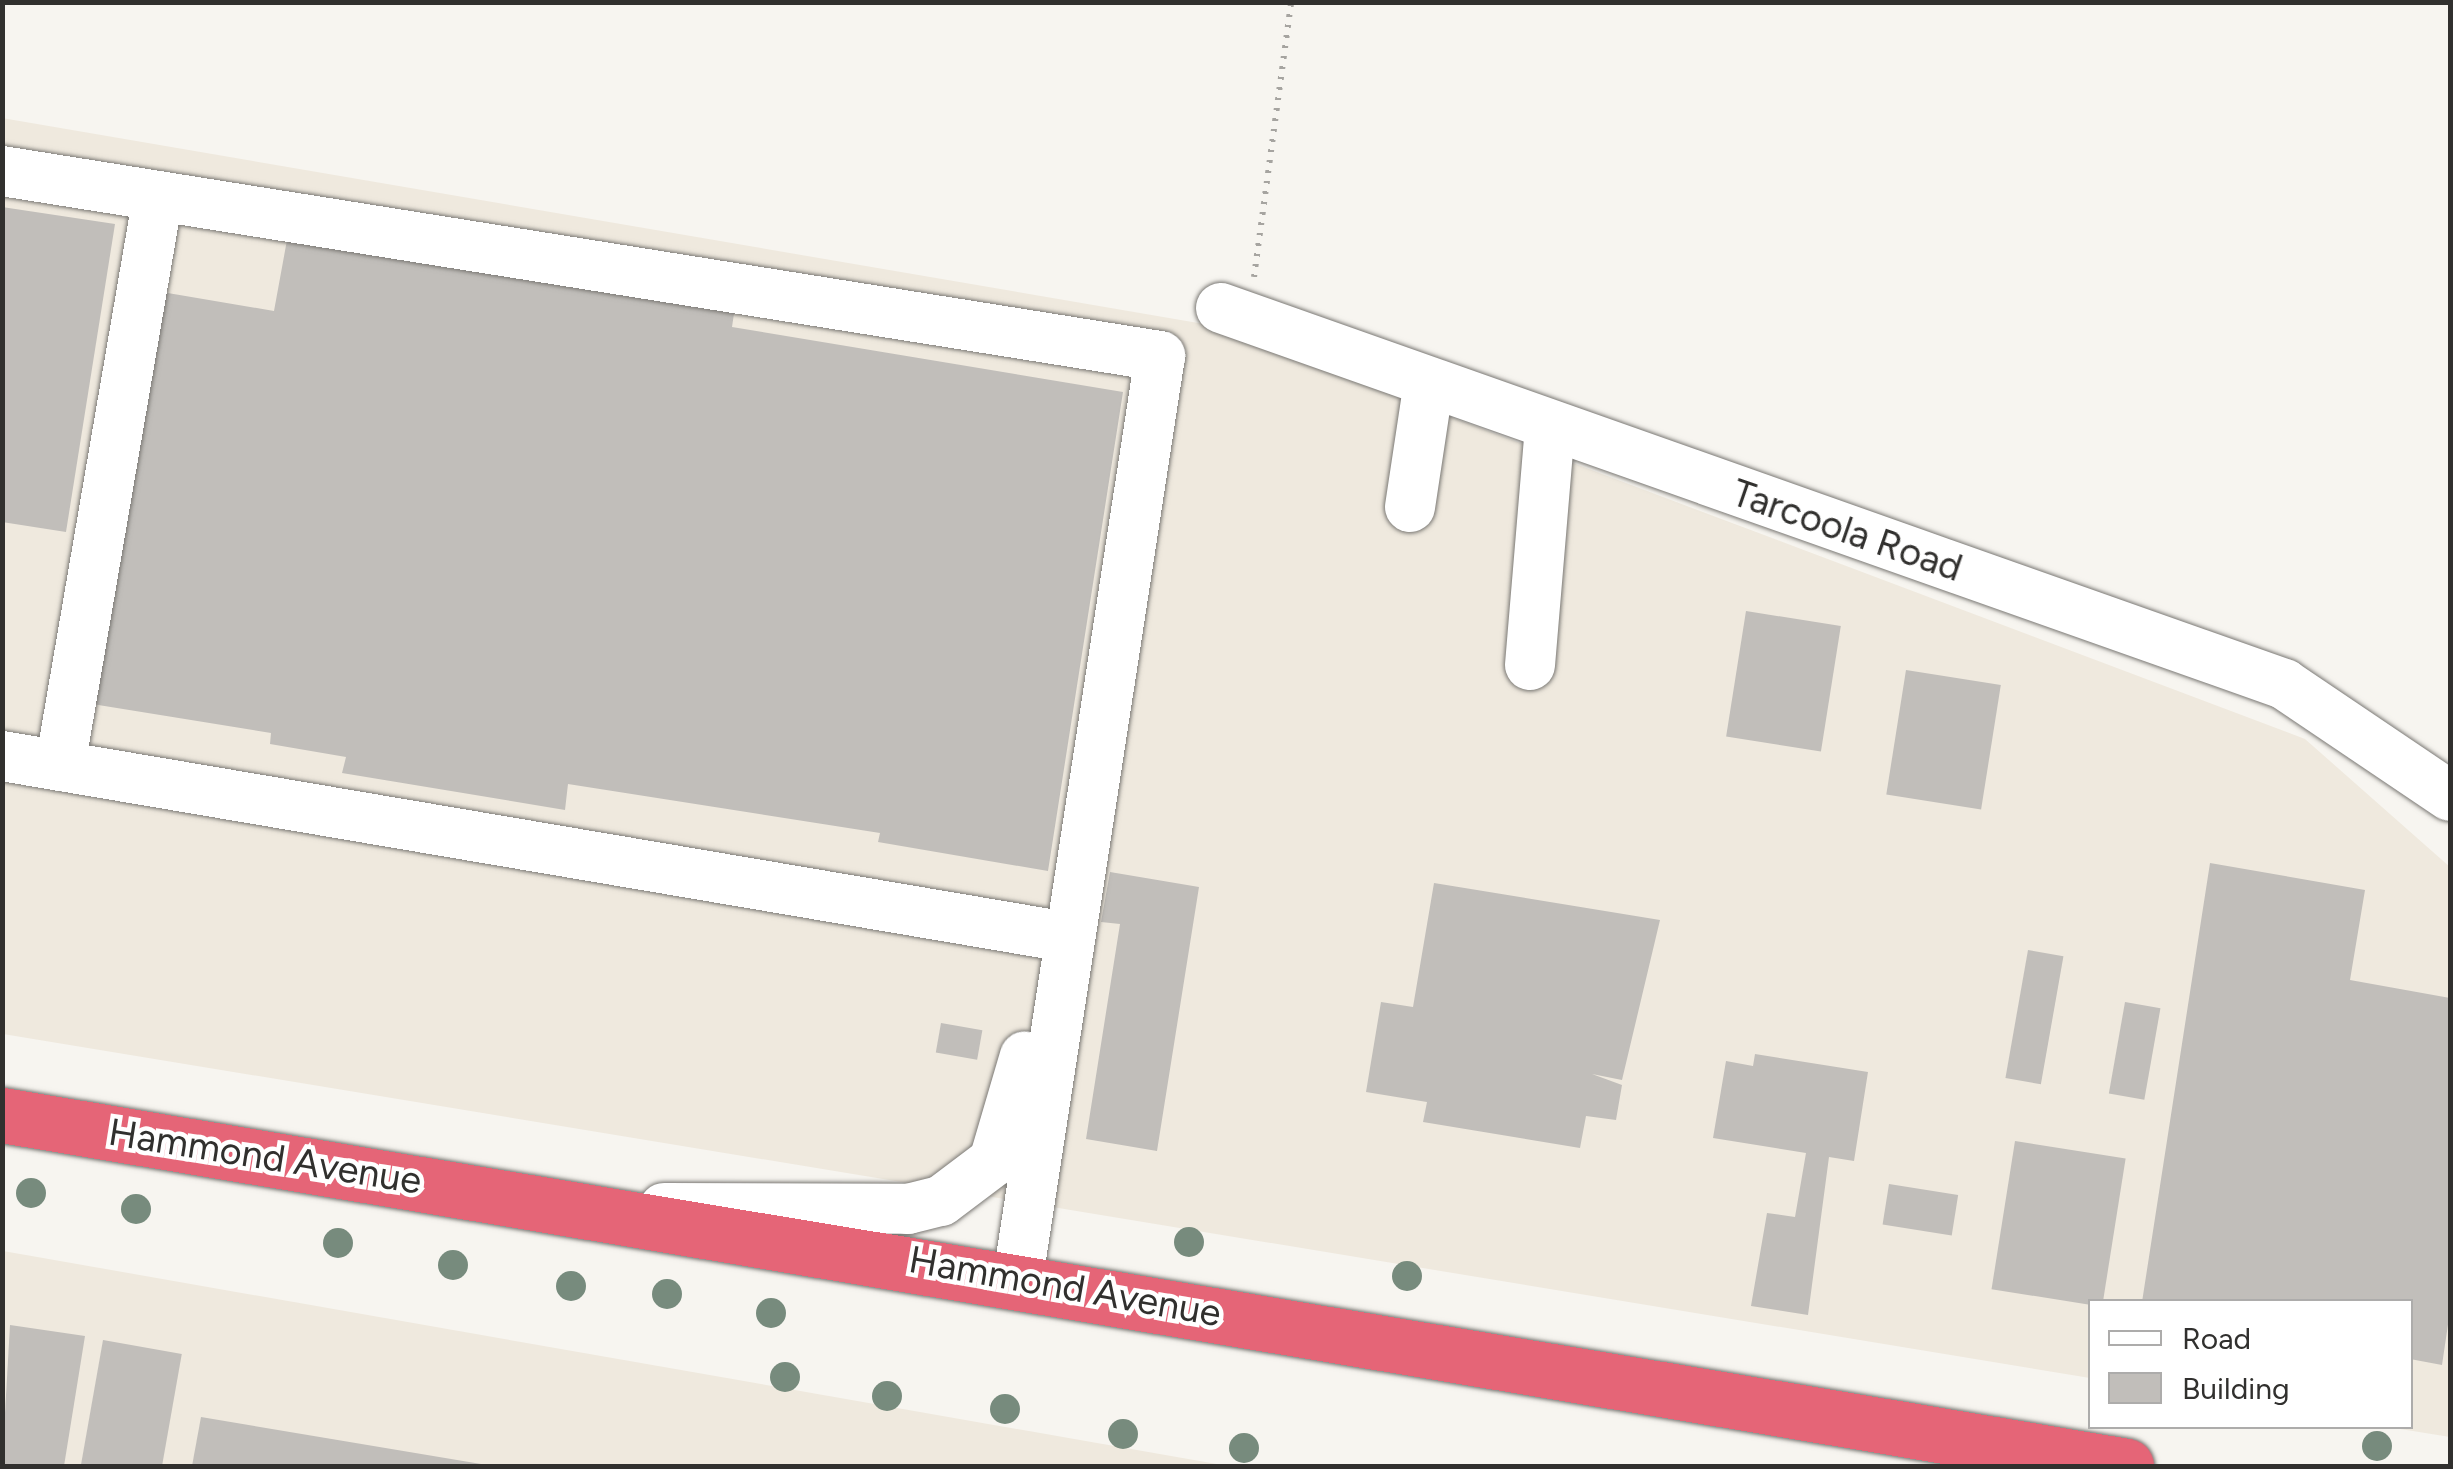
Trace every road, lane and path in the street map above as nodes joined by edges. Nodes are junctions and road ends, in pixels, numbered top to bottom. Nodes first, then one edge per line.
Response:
1 (1291, 2) edge
2 (2, 171) edge
3 (158, 196) junction
4 (1234, 313) joint
5 (1429, 382) junction
6 (1550, 426) junction
7 (1410, 506) dead end
8 (1530, 665) dead end
9 (2, 756) edge
10 (60, 766) junction
11 (2450, 796) edge
12 (1067, 937) junction
13 (2, 1114) edge
14 (579, 1207) junction
15 (1018, 1278) junction
16 (2126, 1466) edge

1 - 4 path
2 - 3 street
3 - 10 street
3 - 12 street
4 - 5 street, Tarcoola Road
5 - 6 street, Tarcoola Road
5 - 7 street
6 - 8 street
6 - 11 street, Tarcoola Road
9 - 10 street
10 - 12 street
12 - 14 street
12 - 15 street
13 - 14 highway, Hammond Avenue
14 - 15 highway, Hammond Avenue
15 - 16 highway, Hammond Avenue

